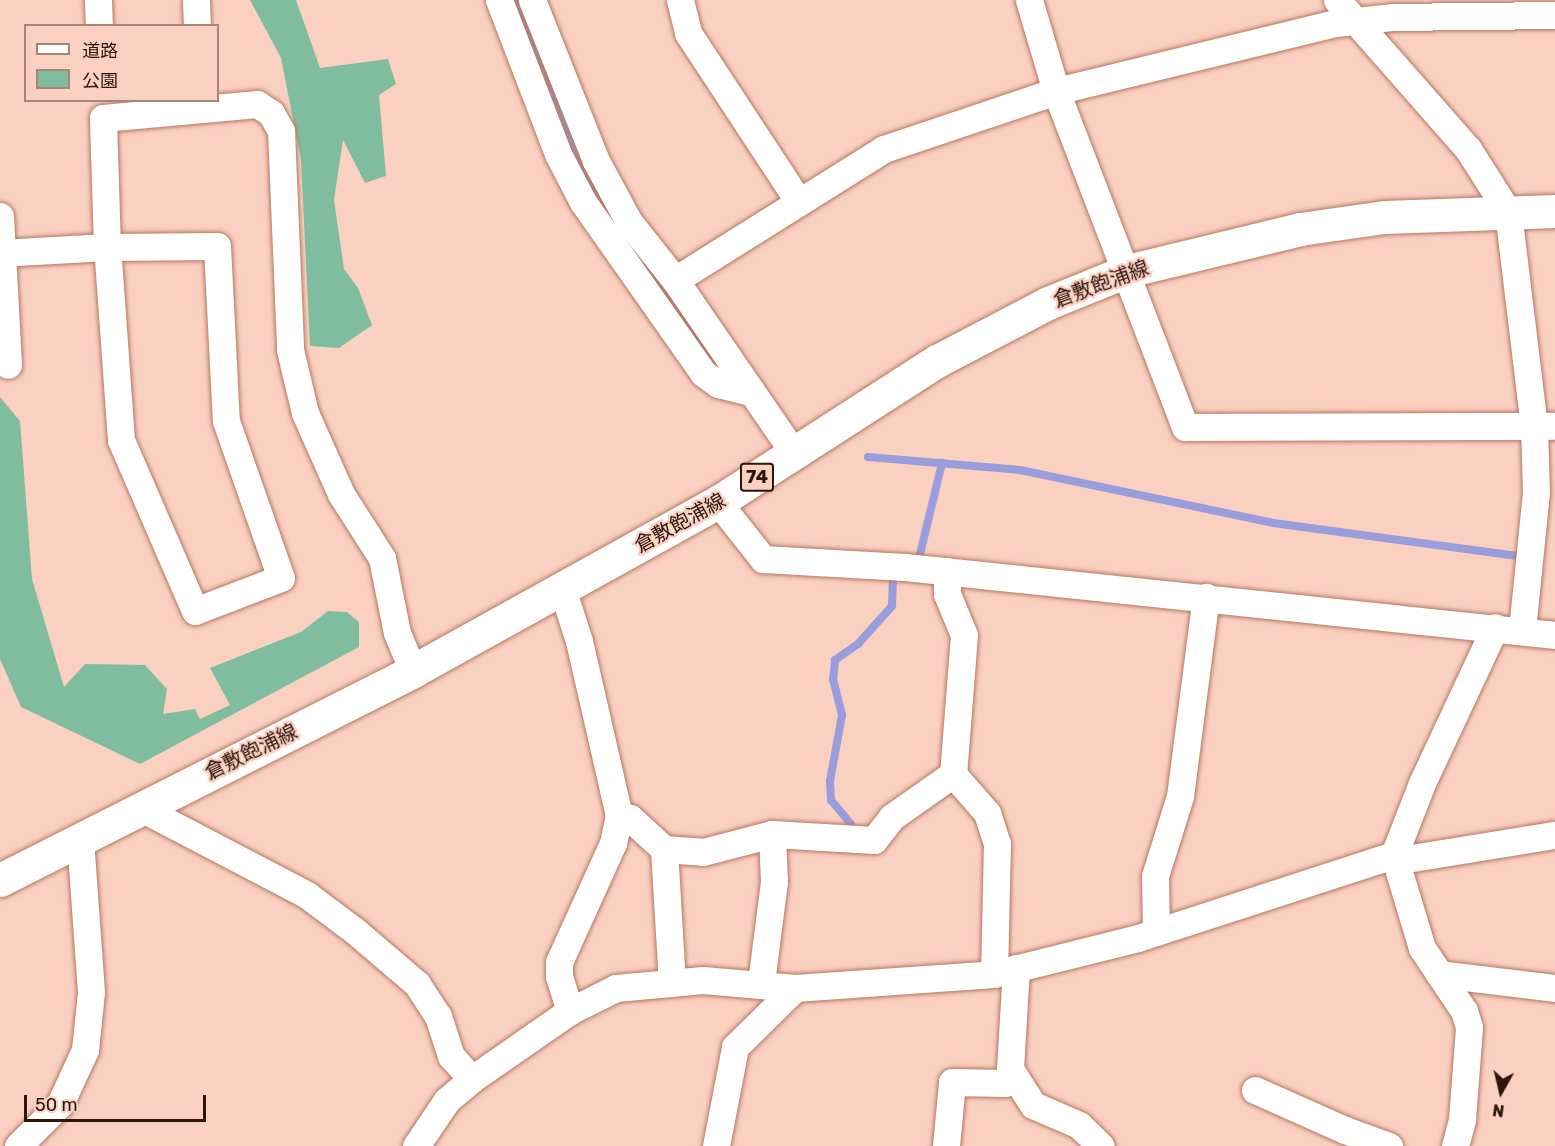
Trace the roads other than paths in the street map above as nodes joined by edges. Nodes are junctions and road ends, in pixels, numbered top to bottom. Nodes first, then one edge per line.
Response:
1 (98, 0) edge
2 (195, 0) edge
3 (499, 0) edge
4 (532, 0) edge
5 (680, 0) edge
6 (1029, 0) edge
7 (1337, 0) edge
8 (1555, 15) edge
9 (1357, 21) junction
10 (99, 24) edge
11 (197, 24) edge
12 (1056, 91) junction
13 (200, 105) edge
14 (103, 109) edge
15 (799, 202) junction
16 (1555, 211) edge
17 (1508, 212) junction
18 (0, 216) edge
19 (107, 247) junction
20 (1, 253) edge
21 (1127, 271) junction
22 (675, 280) junction
23 (8, 364) dead end
24 (751, 392) junction
25 (1545, 426) edge
26 (794, 453) junction
27 (718, 502) junction
28 (947, 571) junction
29 (562, 588) junction
30 (1206, 597) junction
31 (1495, 627) junction
32 (1522, 631) junction
33 (1555, 635) edge
34 (413, 671) junction
35 (953, 774) junction
36 (140, 807) junction
37 (619, 815) junction
38 (772, 834) junction
39 (1555, 835) edge
40 (80, 838) junction
41 (664, 849) junction
42 (1394, 855) junction
43 (0, 880) edge
44 (1156, 932) junction
45 (1005, 971) junction
46 (1439, 974) junction
47 (672, 983) junction
48 (761, 983) junction
49 (795, 988) junction
50 (1555, 988) edge
51 (570, 1011) junction
52 (1015, 1078) junction
53 (472, 1079) junction
54 (1256, 1090) dead end
55 (18, 1146) edge
56 (416, 1146) edge
57 (716, 1146) edge
58 (945, 1146) edge
59 (1101, 1146) edge
60 (1389, 1146) edge
61 (1455, 1146) edge

1 - 10 street
2 - 11 street
3 - 24 street
4 - 22 street
5 - 15 street
6 - 12 street
7 - 9 street
8 - 9 street
9 - 12 street
9 - 17 street
12 - 15 street
12 - 21 street
13 - 14 street
13 - 34 street
14 - 19 street
15 - 22 street
16 - 17 main road, 倉敷飽浦線 / 74
17 - 21 main road, 倉敷飽浦線 / 74
17 - 25 street
18 - 20 street
19 - 19 street
19 - 20 street
20 - 23 street
21 - 25 street
21 - 26 main road, 倉敷飽浦線 / 74
22 - 24 street
24 - 26 street
25 - 32 street
26 - 27 main road, 倉敷飽浦線 / 74
27 - 28 street
27 - 29 main road, 倉敷飽浦線 / 74
28 - 30 street
28 - 35 street
29 - 34 main road, 倉敷飽浦線 / 74
29 - 37 street
30 - 31 street
30 - 44 street
31 - 32 street
31 - 42 street
32 - 33 street
34 - 36 main road, 倉敷飽浦線 / 74
35 - 38 street
35 - 45 street
36 - 40 main road, 倉敷飽浦線 / 74
36 - 53 street
37 - 41 street
37 - 51 street
38 - 41 street
38 - 48 street
39 - 42 street
40 - 43 main road, 倉敷飽浦線 / 74
40 - 55 street
41 - 47 street
42 - 44 street
42 - 46 street
44 - 45 street
45 - 49 street
45 - 52 street
46 - 50 street
46 - 61 street
47 - 48 street
47 - 51 street
48 - 49 street
49 - 57 street
51 - 53 street
52 - 58 street
52 - 59 street
53 - 56 street
54 - 60 street

